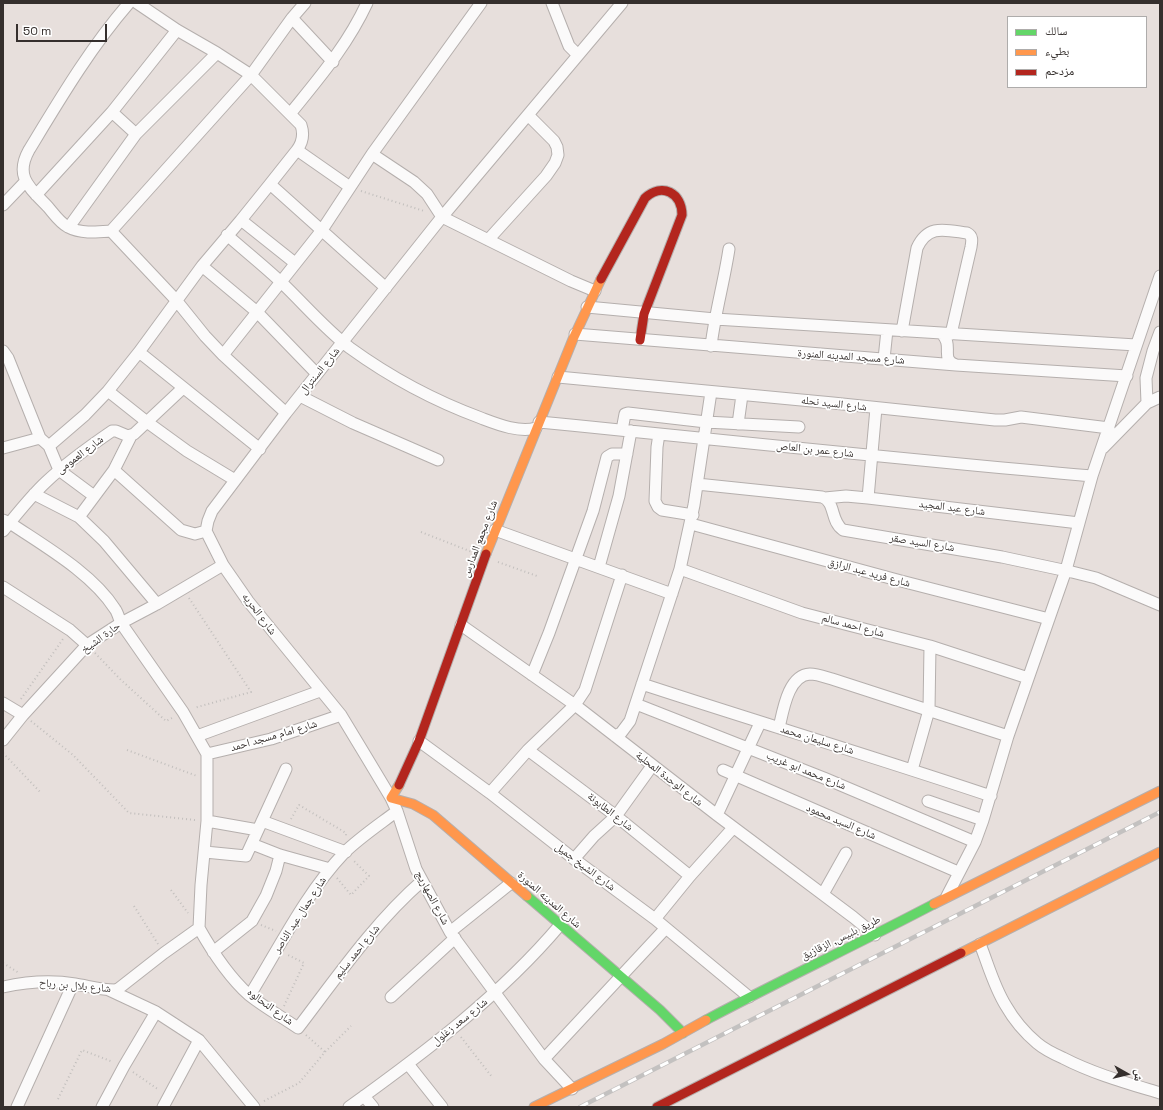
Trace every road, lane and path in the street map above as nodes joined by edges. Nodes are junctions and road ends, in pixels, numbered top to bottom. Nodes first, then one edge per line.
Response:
1 (129, 3) edge
2 (137, 3) edge
3 (305, 3) edge
4 (367, 3) edge
5 (481, 3) edge
6 (552, 3) edge
7 (622, 3) edge
8 (292, 18) junction
9 (177, 30) junction
10 (217, 53) junction
11 (578, 55) junction
12 (333, 62) junction
13 (251, 75) junction
14 (112, 112) junction
15 (290, 114) junction
16 (528, 116) junction
17 (136, 134) junction
18 (297, 150) junction
19 (372, 154) junction
20 (25, 182) junction
21 (270, 184) junction
22 (350, 187) junction
23 (36, 195) junction
24 (3, 205) edge
25 (442, 217) junction
26 (241, 220) junction
27 (69, 227) junction
28 (322, 230) junction
29 (111, 231) junction
30 (227, 235) junction
31 (488, 240) junction
32 (729, 249) dead end
33 (295, 263) junction
34 (202, 266) junction
35 (1160, 276) edge
36 (281, 282) junction
37 (386, 288) junction
38 (595, 291) junction
39 (176, 300) junction
40 (587, 307) junction
41 (257, 312) junction
42 (644, 314) junction
43 (715, 320) junction
44 (887, 330) junction
45 (902, 331) junction
46 (1160, 332) edge
47 (946, 333) junction
48 (575, 334) junction
49 (640, 340) junction
50 (343, 342) junction
51 (1136, 345) junction
52 (711, 346) junction
53 (3, 351) edge
54 (139, 352) junction
55 (223, 355) junction
56 (884, 359) junction
57 (956, 365) junction
58 (317, 374) junction
59 (1127, 376) junction
60 (558, 377) junction
61 (184, 388) junction
62 (108, 391) junction
63 (711, 392) junction
64 (742, 395) junction
65 (300, 396) junction
66 (1160, 397) edge
67 (1147, 403) junction
68 (876, 408) junction
69 (286, 413) junction
70 (147, 422) junction
71 (706, 422) junction
72 (738, 424) junction
73 (538, 425) junction
74 (799, 427) dead end
75 (1109, 428) junction
76 (626, 430) junction
77 (659, 434) junction
78 (131, 436) junction
79 (40, 438) junction
80 (704, 438) junction
81 (49, 446) junction
82 (3, 448) edge
83 (260, 449) junction
84 (1101, 450) junction
85 (627, 454) junction
86 (871, 456) junction
87 (438, 460) dead end
88 (59, 470) junction
89 (114, 470) junction
90 (1092, 476) junction
91 (235, 480) junction
92 (697, 484) junction
93 (34, 494) junction
94 (94, 496) junction
95 (825, 498) junction
96 (868, 498) junction
97 (79, 517) junction
98 (692, 520) junction
99 (1079, 523) junction
100 (5, 524) edge
101 (495, 530) junction
102 (206, 531) junction
103 (421, 532) dead end
104 (485, 557) junction
105 (576, 558) junction
106 (223, 565) junction
107 (599, 567) junction
108 (680, 569) junction
109 (1066, 570) junction
110 (622, 575) junction
111 (536, 576) dead end
112 (3, 587) edge
113 (183, 588) junction
114 (672, 594) junction
115 (156, 604) junction
116 (1160, 605) edge
117 (1049, 619) junction
118 (120, 623) junction
119 (461, 626) junction
120 (70, 630) junction
121 (87, 645) junction
122 (930, 646) junction
123 (532, 674) junction
124 (1028, 678) junction
125 (642, 684) junction
126 (320, 691) junction
127 (3, 703) edge
128 (636, 704) junction
129 (575, 705) junction
130 (929, 710) junction
131 (18, 712) junction
132 (183, 712) junction
133 (341, 715) junction
134 (760, 723) junction
135 (779, 728) junction
136 (196, 736) junction
137 (615, 736) junction
138 (1008, 736) junction
139 (3, 740) edge
140 (419, 741) junction
141 (748, 747) junction
142 (127, 750) dead end
143 (528, 750) junction
144 (3, 753) edge
145 (207, 754) junction
146 (652, 766) junction
147 (286, 769) dead end
148 (723, 770) dead end
149 (912, 770) junction
150 (735, 776) junction
151 (206, 780) junction
152 (1160, 791) edge
153 (41, 793) dead end
154 (490, 793) junction
155 (991, 796) junction
156 (391, 798) junction
157 (928, 801) dead end
158 (397, 811) junction
159 (717, 815) junction
160 (616, 816) junction
161 (983, 820) junction
162 (207, 821) junction
163 (260, 825) junction
164 (733, 828) junction
165 (285, 829) junction
166 (975, 842) junction
167 (252, 844) junction
168 (204, 852) junction
169 (346, 852) junction
170 (1160, 852) edge
171 (846, 853) dead end
172 (280, 855) junction
173 (574, 859) junction
174 (330, 869) junction
175 (958, 872) junction
176 (690, 876) junction
177 (422, 881) junction
178 (511, 883) junction
179 (171, 890) dead end
180 (823, 894) junction
181 (946, 898) junction
182 (134, 906) dead end
183 (655, 919) junction
184 (252, 921) junction
185 (560, 925) junction
186 (200, 928) junction
187 (666, 929) junction
188 (453, 935) junction
189 (875, 935) junction
190 (286, 936) junction
191 (980, 944) junction
192 (277, 950) junction
193 (213, 952) junction
194 (164, 953) junction
195 (3, 963) edge
196 (621, 977) junction
197 (21, 983) junction
198 (72, 984) junction
199 (3, 987) edge
200 (109, 990) junction
201 (495, 993) junction
202 (250, 995) junction
203 (391, 997) dead end
204 (749, 997) junction
205 (156, 1012) junction
206 (280, 1016) junction
207 (351, 1026) dead end
208 (454, 1027) junction
209 (298, 1028) junction
210 (683, 1033) junction
211 (199, 1040) junction
212 (325, 1052) junction
213 (544, 1059) junction
214 (408, 1064) junction
215 (492, 1077) dead end
216 (572, 1089) junction
217 (1160, 1093) edge
218 (364, 1096) junction
219 (17, 1107) edge
220 (102, 1107) edge
221 (163, 1107) edge
222 (254, 1107) edge
223 (349, 1107) edge
224 (373, 1107) edge
225 (442, 1107) edge
226 (534, 1107) edge
227 (657, 1107) edge

1 - 20 street
2 - 9 street
3 - 8 street
4 - 12 street
5 - 19 street
6 - 11 street
7 - 11 street, شارع السنترال
8 - 12 street
8 - 13 street
9 - 10 street
9 - 14 street
10 - 13 street
10 - 17 street
11 - 16 street, شارع السنترال
12 - 15 street
13 - 15 street
13 - 29 street
14 - 17 street
14 - 23 street
15 - 18 street
16 - 25 street, شارع السنترال
16 - 31 street
17 - 27 street
18 - 21 street
18 - 22 street
19 - 22 street
19 - 25 street
20 - 23 street
20 - 24 street
21 - 26 street
21 - 28 street
22 - 25 path
22 - 28 street
23 - 27 street
25 - 31 street
25 - 37 street, شارع السنترال
26 - 30 street
26 - 33 street
27 - 29 street
28 - 33 street
28 - 37 street
29 - 39 street
30 - 34 street
30 - 36 street, شارع عمر بن العاص
31 - 38 street
32 - 43 street
33 - 36 street
34 - 39 street
34 - 41 street
35 - 51 street
36 - 41 street
36 - 50 street, شارع عمر بن العاص
37 - 50 street, شارع السنترال
38 - 40 main road, شارع مجمع المدارس
38 - 42 main road, شارع مجمع المدارس
39 - 54 street
39 - 55 street
40 - 42 street
40 - 48 main road, شارع مجمع المدارس
41 - 55 street
41 - 58 street
42 - 43 street
42 - 49 main road, شارع مجمع المدارس
43 - 44 street
43 - 52 street
44 - 45 street
44 - 56 street
45 - 47 street
45 - 47 street
46 - 67 street
47 - 51 street
47 - 57 street
48 - 49 street, شارع مسجد المدينه المنورة
48 - 60 main road, شارع مجمع المدارس
49 - 52 street, شارع مسجد المدينه المنورة
50 - 58 street, شارع السنترال
50 - 73 street, شارع عمر بن العاص
51 - 59 street
52 - 56 street, شارع مسجد المدينه المنورة
53 - 79 street
54 - 61 street
54 - 62 street
55 - 69 street
56 - 57 street, شارع مسجد المدينه المنورة
57 - 59 street, شارع مسجد المدينه المنورة
58 - 65 street, شارع السنترال
59 - 75 street
60 - 63 street, شارع السيد نحله
60 - 73 main road, شارع مجمع المدارس
61 - 70 street
61 - 83 street
62 - 70 street
62 - 81 street
63 - 64 street, شارع السيد نحله
63 - 71 street
64 - 68 street, شارع السيد نحله
64 - 72 street
65 - 69 street, شارع السنترال
65 - 87 street
66 - 67 street
67 - 84 street
68 - 75 street, شارع السيد نحله
68 - 86 street
69 - 83 street, شارع السنترال
70 - 78 street
70 - 91 street
71 - 72 street
71 - 76 street
71 - 80 street
72 - 74 street
73 - 76 street, شارع عمر بن العاص
73 - 101 main road, شارع مجمع المدارس
75 - 84 street
76 - 77 street, شارع عمر بن العاص
76 - 85 street
77 - 80 street, شارع عمر بن العاص
77 - 98 street, شارع فريد عبد الرازق
78 - 88 street, شارع العمومى
78 - 89 street
79 - 81 street
79 - 82 street
80 - 86 street, شارع عمر بن العاص
80 - 92 street
81 - 88 street
83 - 91 street, شارع السنترال
84 - 90 street
85 - 105 street
85 - 107 street
86 - 90 street, شارع عمر بن العاص
86 - 96 street
88 - 93 street, شارع العمومى
88 - 94 street
89 - 94 street
89 - 102 street
90 - 99 street
91 - 102 street, شارع السنترال
92 - 95 street
92 - 98 street
93 - 97 street
93 - 100 street, شارع العمومى
94 - 97 street
95 - 96 street, شارع عبد المجيد
95 - 109 street, شارع السيد صقر
96 - 99 street, شارع عبد المجيد
97 - 115 street
98 - 108 street
98 - 117 street, شارع فريد عبد الرازق
99 - 109 street
100 - 118 street
101 - 104 main road, شارع مجمع المدارس
101 - 105 street
102 - 106 street, شارع الحريه
103 - 104 path
104 - 111 path
104 - 119 main road, شارع مجمع المدارس
105 - 107 street
105 - 123 street
106 - 113 street, حارة الشيخ
106 - 126 street, شارع الحريه
107 - 110 street
108 - 114 street
108 - 122 street, شارع احمد سالم
109 - 116 street, شارع السيد صقر
109 - 117 street
110 - 114 street
110 - 129 street
112 - 120 street
113 - 115 street, حارة الشيخ
113 - 132 path
114 - 125 street
115 - 118 street, حارة الشيخ
117 - 124 street
118 - 121 street, حارة الشيخ
118 - 132 street
119 - 123 street, شارع الوحدة المحلية
119 - 140 main road, شارع مجمع المدارس
120 - 121 street
120 - 131 path
121 - 131 street, حارة الشيخ
121 - 132 path
122 - 124 street, شارع احمد سالم
122 - 130 street
123 - 129 street, شارع الوحدة المحلية
124 - 138 street
125 - 128 street
125 - 134 street, شارع سليمان محمد
126 - 133 street, شارع الصهاريج
126 - 136 street
127 - 131 street
128 - 137 street
128 - 141 street, شارع محمد ابو غريب
129 - 137 street, شارع الوحدة المحلية
129 - 143 street
130 - 135 street
130 - 138 street
130 - 149 street
131 - 139 street, حارة الشيخ
131 - 162 path
132 - 136 street
133 - 145 street, شارع امام مسجد احمد
133 - 156 street, شارع الصهاريج
134 - 135 street, شارع سليمان محمد
134 - 141 street
135 - 149 street, شارع سليمان محمد
136 - 145 street
137 - 146 street, شارع الوحدة المحلية
138 - 155 street
140 - 154 street, شارع الشيخ جميل
140 - 156 main road, شارع مجمع المدارس
141 - 150 street
141 - 166 street, شارع محمد ابو غريب
142 - 151 path
143 - 154 street
143 - 160 street, شارع الطابونة
144 - 153 path
145 - 151 street
146 - 159 street, شارع الوحدة المحلية
146 - 160 street
147 - 163 street
148 - 150 street, شارع السيد محمود
149 - 155 street, شارع سليمان محمد
150 - 159 street
150 - 175 street, شارع السيد محمود
151 - 162 street
152 - 181 main road, طريق بلبيس, الزقازيق
154 - 173 street, شارع الشيخ جميل
155 - 161 street
156 - 158 street, شارع الصهاريج
156 - 178 main road, شارع المدينه المنورة
157 - 161 street
158 - 169 street, شارع جمال عبد الناصر
158 - 177 street, شارع الصهاريج
159 - 164 street, شارع الوحدة المحلية
160 - 173 street
160 - 176 street, شارع الطابونة
161 - 166 street
162 - 163 street
162 - 168 street
163 - 165 street
163 - 167 street
164 - 176 street
164 - 180 street, شارع الوحدة المحلية
165 - 169 street
165 - 169 path
166 - 175 street
167 - 168 street
167 - 172 street
168 - 186 street
169 - 174 street, شارع جمال عبد الناصر
169 - 174 path
170 - 191 main road
171 - 180 street
172 - 174 street
172 - 184 street
173 - 183 street, شارع الشيخ جميل
174 - 190 street, شارع جمال عبد الناصر
175 - 181 street
176 - 183 street
177 - 188 street, شارع الصهاريج
177 - 209 street, شارع احمد سليم
178 - 185 main road, شارع المدينه المنورة
178 - 188 street
179 - 186 path
180 - 189 street, شارع الوحدة المحلية
181 - 189 main road, طريق بلبيس, الزقازيق
182 - 194 path
183 - 187 street, شارع الشيخ جميل
184 - 190 path
184 - 193 street
185 - 196 main road, شارع المدينه المنورة
185 - 201 street, شارع سعد زغلول
186 - 193 street, شارع النحالوه
186 - 194 street, شارع بلال بن رباح
187 - 196 street
187 - 204 street, شارع الشيخ جميل
188 - 201 street, شارع الصهاريج
188 - 203 street
189 - 204 main road, طريق بلبيس, الزقازيق
190 - 192 street, شارع جمال عبد الناصر
191 - 217 street
191 - 227 main road
192 - 202 street, شارع جمال عبد الناصر
192 - 206 path
193 - 202 street, شارع النحالوه
194 - 200 street, شارع بلال بن رباح
195 - 197 path
196 - 210 main road, شارع المدينه المنورة
196 - 213 street
197 - 198 street, شارع بلال بن رباح
197 - 199 street, شارع بلال بن رباح
198 - 200 street, شارع بلال بن رباح
198 - 219 street
200 - 205 street
201 - 208 street, شارع سعد زغلول
201 - 213 street, شارع الصهاريج
202 - 206 street, شارع النحالوه
204 - 210 main road, طريق بلبيس, الزقازيق
205 - 211 street
205 - 220 street
206 - 209 street, شارع النحالوه
207 - 212 path
208 - 214 street, شارع سعد زغلول
208 - 215 path
209 - 212 path
210 - 216 main road, طريق بلبيس, الزقازيق
211 - 221 street
211 - 222 street
212 - 222 path
213 - 216 street, شارع الصهاريج
214 - 218 street, شارع سعد زغلول
214 - 225 street
216 - 226 main road, طريق بلبيس, الزقازيق
218 - 223 street, شارع سعد زغلول
218 - 224 street

